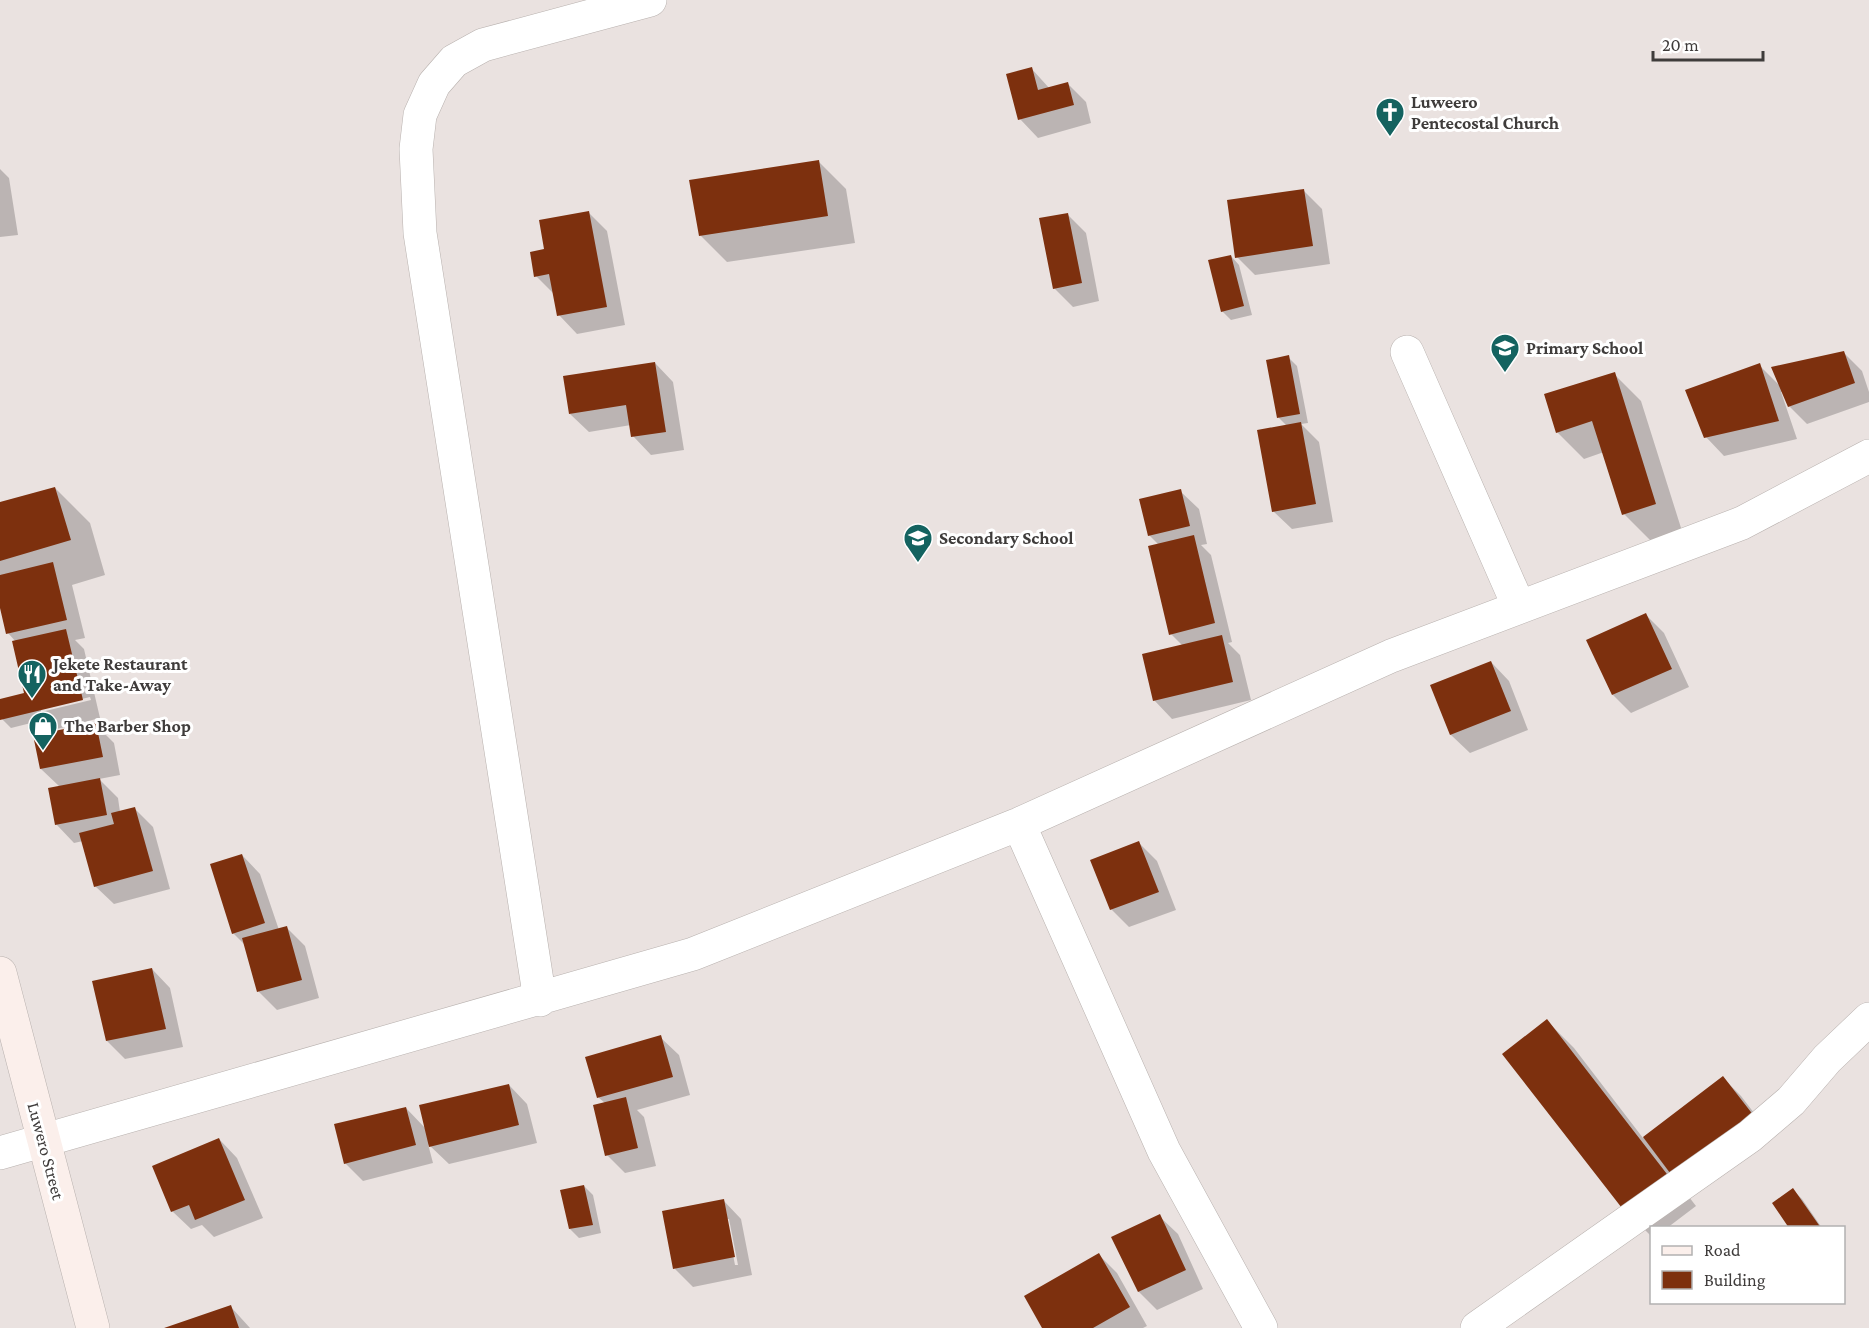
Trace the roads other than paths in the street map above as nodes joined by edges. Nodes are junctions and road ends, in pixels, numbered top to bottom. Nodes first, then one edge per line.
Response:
1 (650, 0) edge
2 (1407, 352) dead end
3 (1869, 456) edge
4 (1519, 607) junction
5 (1019, 824) junction
6 (0, 973) edge
7 (540, 1000) junction
8 (1869, 1019) edge
9 (43, 1142) junction
10 (0, 1153) edge
11 (93, 1328) edge
12 (1261, 1328) edge
13 (1477, 1328) edge

1 - 7 street
2 - 4 street
3 - 4 street
4 - 5 street
5 - 7 street
5 - 12 street
6 - 9 main road, Luwero Street
7 - 9 street
8 - 13 street
9 - 10 street
9 - 11 main road, Luwero Street

